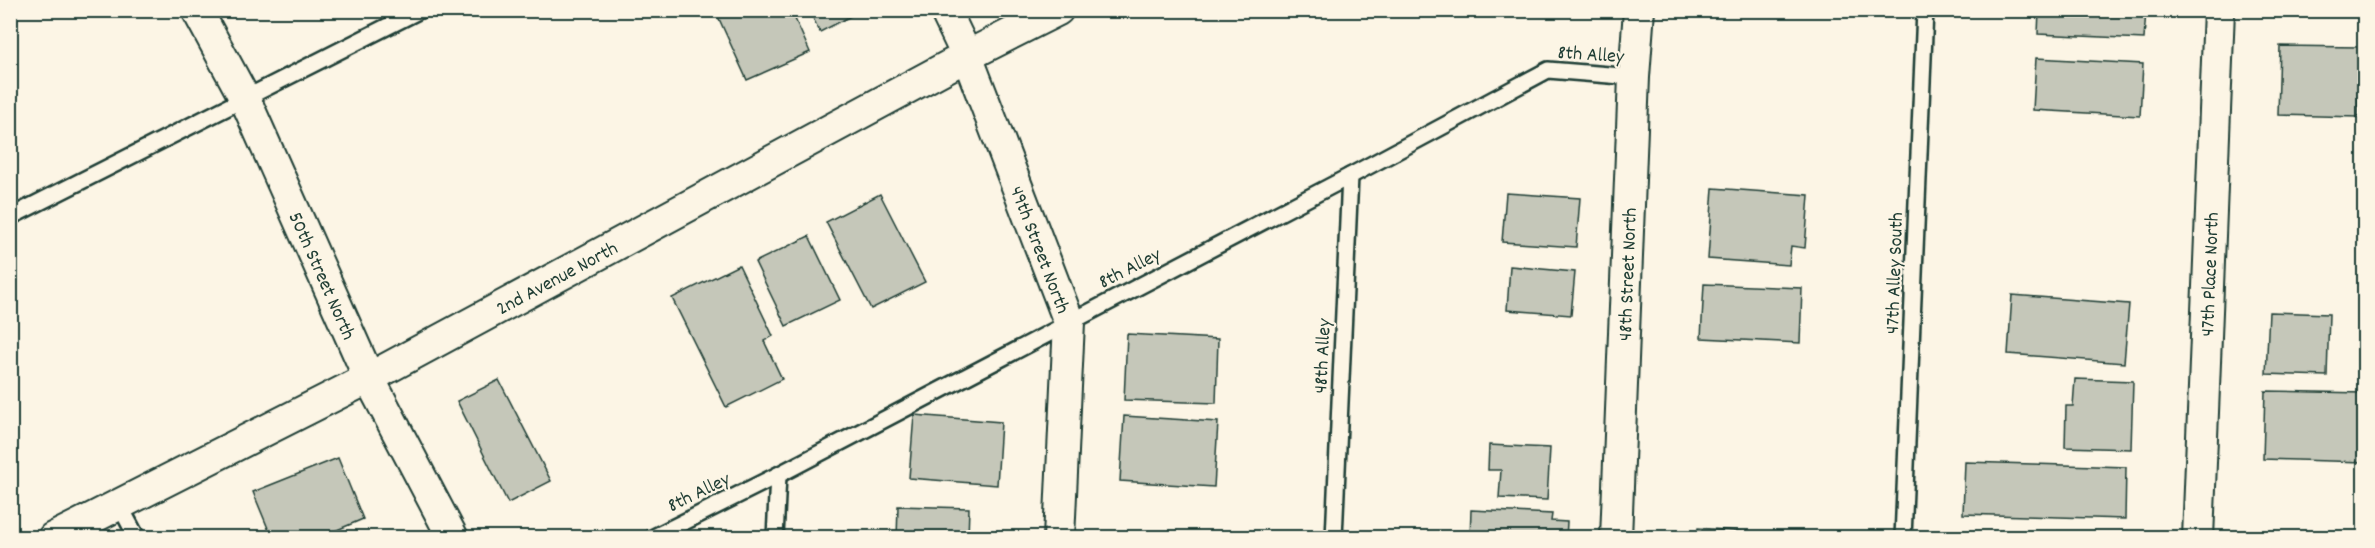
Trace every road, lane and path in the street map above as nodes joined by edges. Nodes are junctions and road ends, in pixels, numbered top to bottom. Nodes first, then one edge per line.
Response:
1 (196, 10) edge
2 (420, 10) edge
3 (945, 10) edge
4 (1058, 10) edge
5 (1639, 10) edge
6 (1925, 10) edge
7 (2218, 10) edge
8 (967, 56) junction
9 (1634, 77) junction
10 (245, 99) junction
11 (1350, 176) junction
12 (10, 217) edge
13 (1069, 322) junction
14 (369, 378) junction
15 (778, 475) junction
16 (119, 504) junction
17 (52, 537) edge
18 (137, 537) edge
19 (453, 537) edge
20 (652, 537) edge
21 (775, 537) edge
22 (1059, 537) edge
23 (1334, 537) edge
24 (1616, 537) edge
25 (1903, 537) edge
26 (2198, 537) edge

1 - 10 street, 50th Street North
2 - 10 lane
3 - 8 street, 49th Street North
4 - 8 street, 2nd Avenue North
5 - 9 street, 48th Street North
6 - 25 lane, 47th Alley South
7 - 26 street, 47th Place North
8 - 13 street, 49th Street North
8 - 14 street, 2nd Avenue North
9 - 11 lane, 8th Alley
9 - 24 street, 48th Street North
10 - 12 lane
10 - 14 street, 50th Street North
11 - 13 lane, 8th Alley
11 - 23 lane, 48th Alley
13 - 15 lane, 8th Alley
13 - 22 street, 49th Street North
14 - 16 street, 2nd Avenue North
14 - 19 street, 50th Street North
15 - 20 lane, 8th Alley
15 - 21 lane
16 - 17 street, 2nd Avenue North
16 - 18 lane

